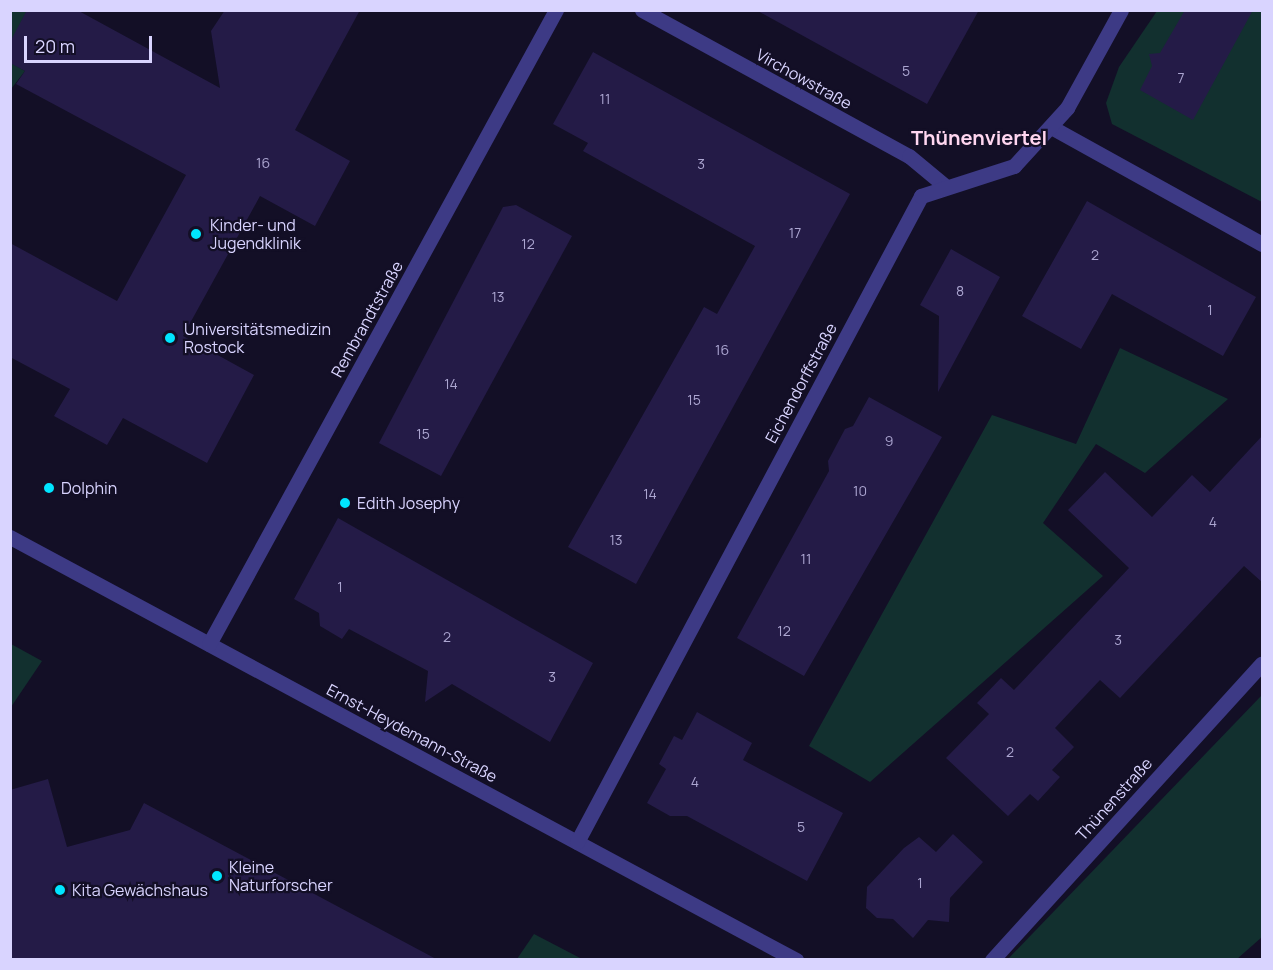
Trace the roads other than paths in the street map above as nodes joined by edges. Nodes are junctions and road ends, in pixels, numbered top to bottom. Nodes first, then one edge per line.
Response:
1 (556, 10) edge
2 (642, 10) edge
3 (1121, 10) edge
4 (1051, 126) junction
5 (944, 185) junction
6 (1263, 244) edge
7 (10, 537) edge
8 (209, 644) junction
9 (1263, 663) edge
10 (577, 842) junction
11 (796, 960) edge
12 (992, 960) edge

1 - 8 street, Rembrandtstraße
2 - 5 street, Virchowstraße
3 - 4 street, Eichendorffstraße
4 - 5 street, Eichendorffstraße
4 - 6 street
5 - 10 street, Eichendorffstraße
7 - 8 street, Ernst-Heydemann-Straße
8 - 10 street, Ernst-Heydemann-Straße
9 - 12 street, Thünenstraße
10 - 11 street, Ernst-Heydemann-Straße

